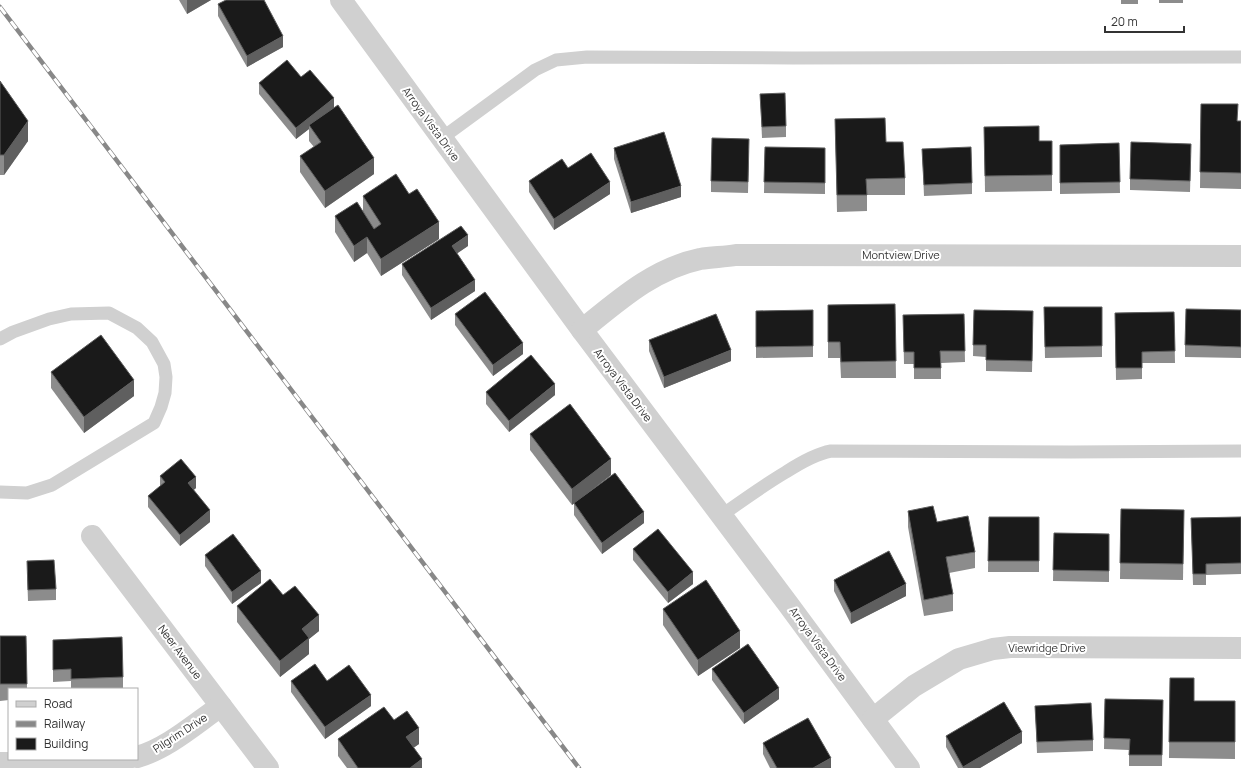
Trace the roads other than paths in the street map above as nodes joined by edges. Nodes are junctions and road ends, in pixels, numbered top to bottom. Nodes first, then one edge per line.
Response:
1 (340, 0) edge
2 (1241, 57) edge
3 (442, 138) junction
4 (1241, 256) edge
5 (582, 330) junction
6 (0, 339) edge
7 (1241, 451) edge
8 (0, 492) edge
9 (722, 515) junction
10 (92, 536) dead end
11 (1241, 648) edge
12 (221, 706) junction
13 (873, 719) junction
14 (138, 757) edge
15 (123, 760) edge
16 (0, 763) edge
17 (268, 768) edge
18 (909, 768) edge

1 - 3 street, Arroya Vista Drive
2 - 3 lane
3 - 5 street, Arroya Vista Drive
4 - 5 street, Montview Drive
5 - 9 street, Arroya Vista Drive
6 - 8 lane
7 - 9 lane
9 - 13 street, Arroya Vista Drive
10 - 12 street, Neer Avenue
11 - 13 street, Viewridge Drive
12 - 14 street, Pilgrim Drive
12 - 17 street, Neer Avenue
13 - 18 street, Arroya Vista Drive
15 - 16 street

